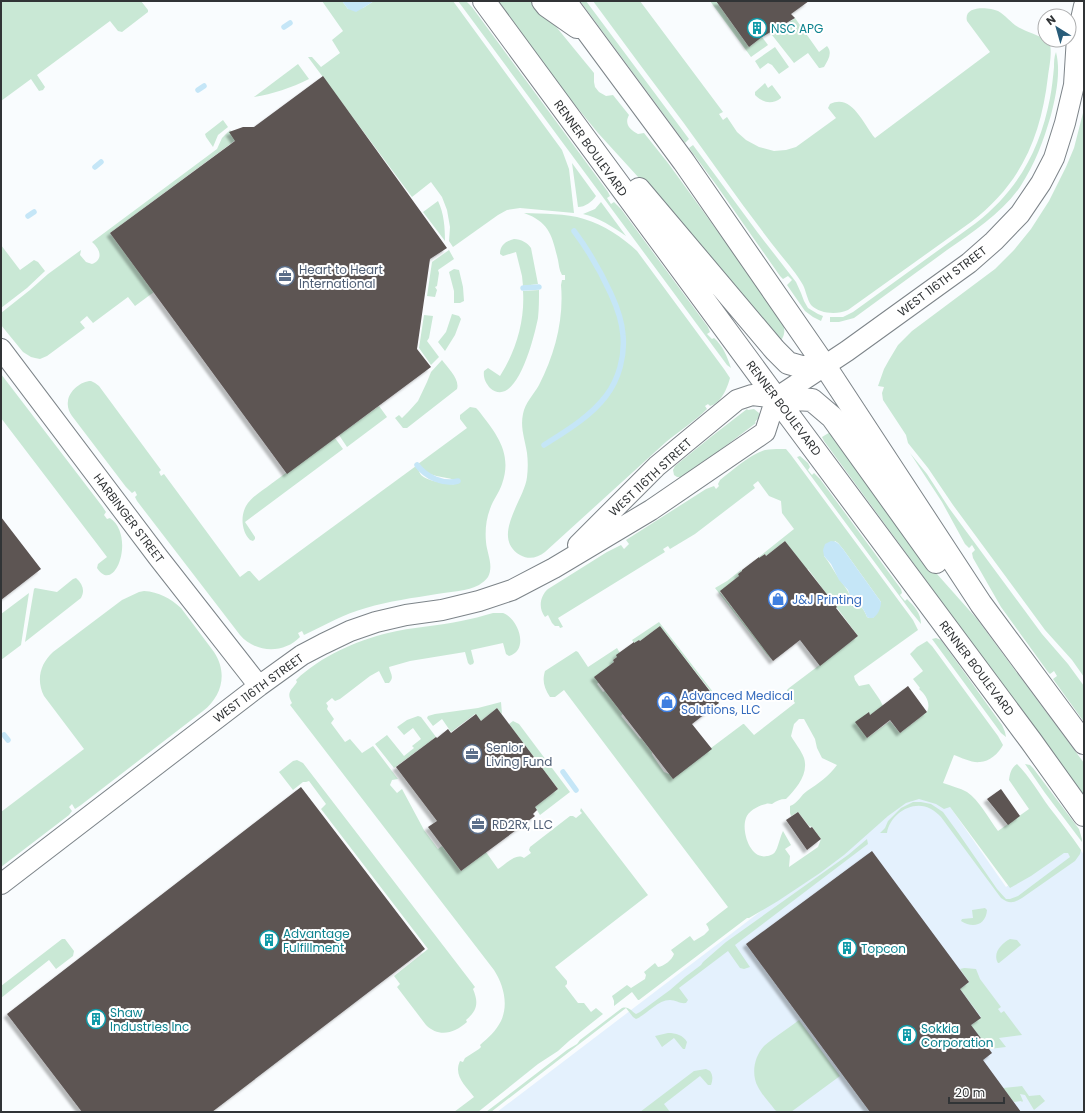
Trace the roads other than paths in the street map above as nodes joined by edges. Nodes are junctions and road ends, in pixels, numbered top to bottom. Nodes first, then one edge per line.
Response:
1 (484, 1) edge
2 (543, 1) edge
3 (565, 1) edge
4 (1084, 6) edge
5 (593, 38) junction
6 (610, 173) junction
7 (1, 349) edge
8 (825, 366) junction
9 (776, 398) junction
10 (554, 568) junction
11 (981, 604) junction
12 (259, 686) junction
13 (1084, 743) edge
14 (1084, 815) edge
15 (1, 884) edge

1 - 6 main road, RENNER BOULEVARD
2 - 5 main road
3 - 5 main road
4 - 8 street, WEST 116TH STREET
5 - 8 main road
6 - 8 main road
6 - 9 main road, RENNER BOULEVARD
7 - 12 street, HARBINGER STREET
8 - 9 street, WEST 116TH STREET
8 - 11 main road
9 - 10 street, WEST 116TH STREET
9 - 10 street, WEST 116TH STREET
9 - 11 main road
9 - 14 main road, RENNER BOULEVARD
10 - 12 street, WEST 116TH STREET
11 - 13 main road
12 - 15 street, WEST 116TH STREET

